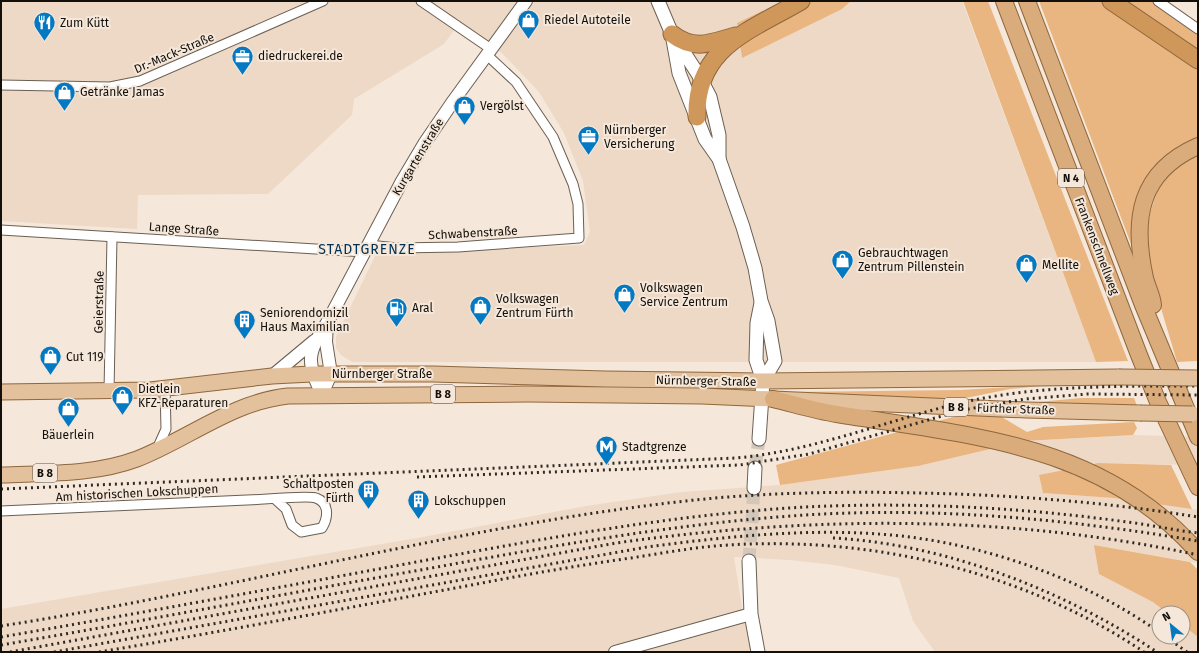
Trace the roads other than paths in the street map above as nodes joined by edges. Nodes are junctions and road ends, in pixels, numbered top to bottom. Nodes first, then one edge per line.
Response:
1 (322, 1) edge
2 (421, 1) edge
3 (526, 1) edge
4 (658, 1) edge
5 (801, 1) edge
6 (1004, 1) edge
7 (1027, 1) edge
8 (1111, 1) edge
9 (1158, 1) edge
10 (1198, 29) edge
11 (672, 34) junction
12 (745, 34) junction
13 (489, 52) junction
14 (1198, 60) edge
15 (701, 80) junction
16 (1, 85) edge
17 (696, 118) junction
18 (1198, 146) edge
19 (719, 159) junction
20 (1, 230) edge
21 (112, 237) junction
22 (367, 249) junction
23 (761, 301) junction
24 (327, 323) junction
25 (314, 341) junction
26 (1158, 344) junction
27 (312, 374) junction
28 (330, 374) junction
29 (272, 376) junction
30 (1198, 378) edge
31 (763, 381) junction
32 (165, 388) junction
33 (1, 392) edge
34 (109, 392) junction
35 (322, 394) junction
36 (767, 399) junction
37 (1198, 414) edge
38 (1198, 437) edge
39 (759, 439) tunnel mouth
40 (157, 450) junction
41 (755, 468) tunnel mouth
42 (1, 475) edge
43 (1198, 487) edge
44 (754, 488) tunnel mouth
45 (275, 499) junction
46 (1, 511) edge
47 (1198, 552) edge
48 (749, 561) tunnel mouth
49 (751, 614) junction
50 (615, 652) edge
51 (758, 652) edge

1 - 16 street, Dr.-Mack-Straße
2 - 13 street
3 - 13 street, Kurgartenstraße
4 - 11 main road
5 - 12 highway
6 - 43 highway, Frankenschnellweg / N 4
7 - 26 highway, Frankenschnellweg / N 4
8 - 14 highway
9 - 10 street
11 - 12 highway
11 - 15 main road
11 - 17 main road
12 - 15 highway
13 - 22 street, Kurgartenstraße
13 - 22 street, Schwabenstraße
15 - 17 highway
15 - 19 main road
17 - 19 main road
18 - 26 highway
19 - 23 main road
20 - 21 street, Lange Straße
21 - 22 street, Lange Straße
21 - 34 street, Geierstraße
22 - 24 street, Kurgartenstraße
23 - 31 main road
23 - 31 main road
24 - 25 street, Kurgartenstraße
24 - 28 street, Kurgartenstraße
25 - 27 street
25 - 29 street, Kurgartenstraße
26 - 38 highway, Frankenschnellweg / N 4
27 - 28 main road, Nürnberger Straße / B 8
27 - 29 main road, Nürnberger Straße / B 8
27 - 35 street
28 - 31 main road, Nürnberger Straße / B 8
28 - 35 street, Kurgartenstraße
29 - 32 main road, Nürnberger Straße / B 8
30 - 31 main road, B 8, bridge
31 - 36 main road
32 - 34 main road, Nürnberger Straße / B 8
32 - 40 street
33 - 34 main road, Nürnberger Straße / B 8
35 - 36 main road, Nürnberger Straße / B 8
35 - 40 main road, B 8
36 - 37 main road, Fürther Straße / B 8, bridge
36 - 39 main road
36 - 47 highway
40 - 42 main road, B 8
41 - 44 main road
45 - 45 street, Am historischen Lokschuppen
45 - 46 street, Am historischen Lokschuppen
48 - 49 main road
49 - 50 street
49 - 51 main road

